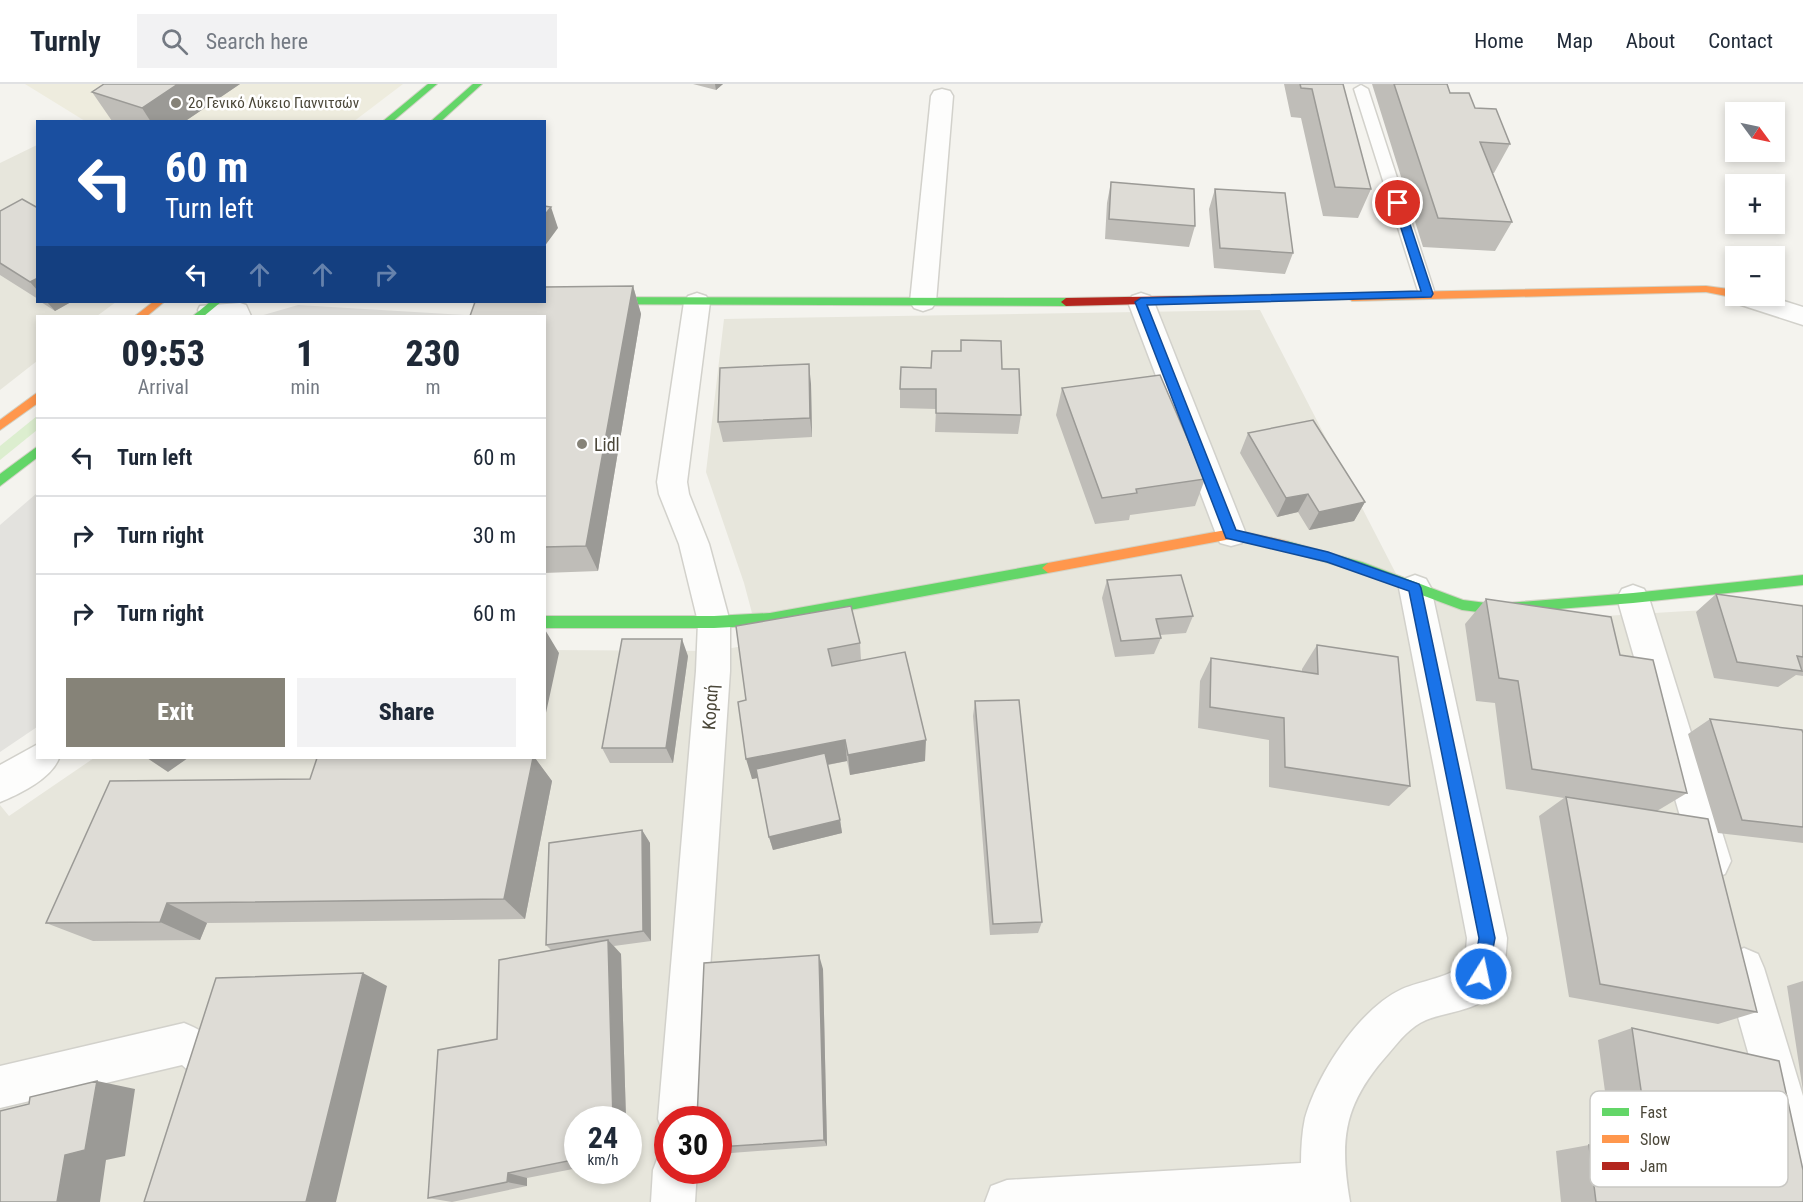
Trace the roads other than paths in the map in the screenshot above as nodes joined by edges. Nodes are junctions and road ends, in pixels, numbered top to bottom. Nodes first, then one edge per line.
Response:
1 (433, 84) edge
2 (478, 84) edge
3 (1361, 89) dead end
4 (942, 96) dead end
5 (388, 120) edge
6 (436, 120) edge
7 (1725, 292) edge
8 (1427, 294) junction
9 (546, 301) edge
10 (697, 302) junction
11 (923, 302) junction
12 (1141, 302) junction
13 (158, 303) edge
14 (1772, 306) edge
15 (206, 309) edge
16 (141, 315) edge
17 (243, 315) edge
18 (1803, 316) edge
19 (36, 398) edge
20 (0, 426) edge
21 (36, 452) edge
22 (0, 481) edge
23 (1231, 534) junction
24 (1803, 580) edge
25 (1414, 588) junction
26 (1633, 598) junction
27 (546, 622) edge
28 (714, 622) junction
29 (40, 759) edge
30 (0, 785) edge
31 (1721, 892) edge
32 (1735, 938) edge
33 (0, 1087) edge
34 (1782, 1091) edge
35 (680, 1106) edge
36 (1788, 1109) edge
37 (199, 1122) edge
38 (1801, 1151) edge
39 (674, 1184) edge
40 (1327, 1193) edge
41 (673, 1202) edge
42 (1007, 1202) edge

1 - 5 main road
2 - 6 main road
3 - 8 lane
4 - 11 street
7 - 8 main road
8 - 12 main road
9 - 10 main road
10 - 11 main road
10 - 28 street, Κοραή
11 - 12 main road
12 - 23 street
13 - 16 main road
14 - 18 street
15 - 17 lane
19 - 20 main road
21 - 22 main road
23 - 25 main road
23 - 28 main road
24 - 26 main road
25 - 26 main road
25 - 40 street
26 - 31 street
27 - 28 main road
28 - 35 street, Κοραή
29 - 30 street
32 - 34 street
33 - 37 street
36 - 38 street
39 - 41 street
40 - 42 street

